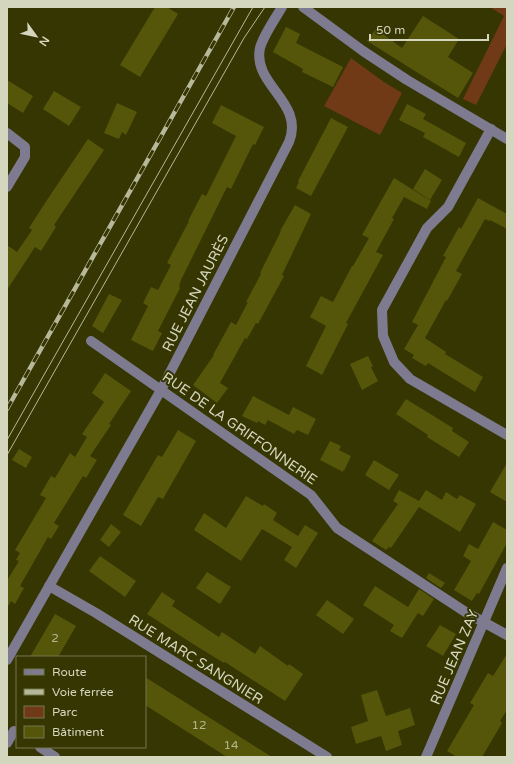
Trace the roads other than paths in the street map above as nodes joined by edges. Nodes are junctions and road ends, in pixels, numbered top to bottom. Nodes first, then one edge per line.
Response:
1 (282, 7) edge
2 (303, 7) edge
3 (491, 129) junction
4 (7, 133) edge
5 (507, 139) edge
6 (7, 187) edge
7 (91, 341) dead end
8 (161, 390) junction
9 (507, 435) edge
10 (507, 568) edge
11 (49, 586) junction
12 (484, 622) junction
13 (507, 635) edge
14 (7, 660) edge
15 (13, 730) edge
16 (7, 743) edge
17 (42, 748) edge
18 (55, 757) edge
19 (327, 757) edge
20 (426, 757) edge

1 - 8 street, RUE JEAN JAURÈS
2 - 3 street
3 - 5 street
3 - 9 street
4 - 6 street
7 - 8 street, RUE DE LA GRIFFONNERIE
8 - 11 street, RUE JEAN JAURÈS
8 - 12 street, RUE DE LA GRIFFONNERIE
10 - 12 street, RUE JEAN ZAY
11 - 14 street, RUE JEAN JAURÈS
11 - 19 street, RUE MARC SANGNIER
12 - 13 street, RUE DE LA GRIFFONNERIE
12 - 20 street, RUE JEAN ZAY
15 - 16 street
17 - 18 street

